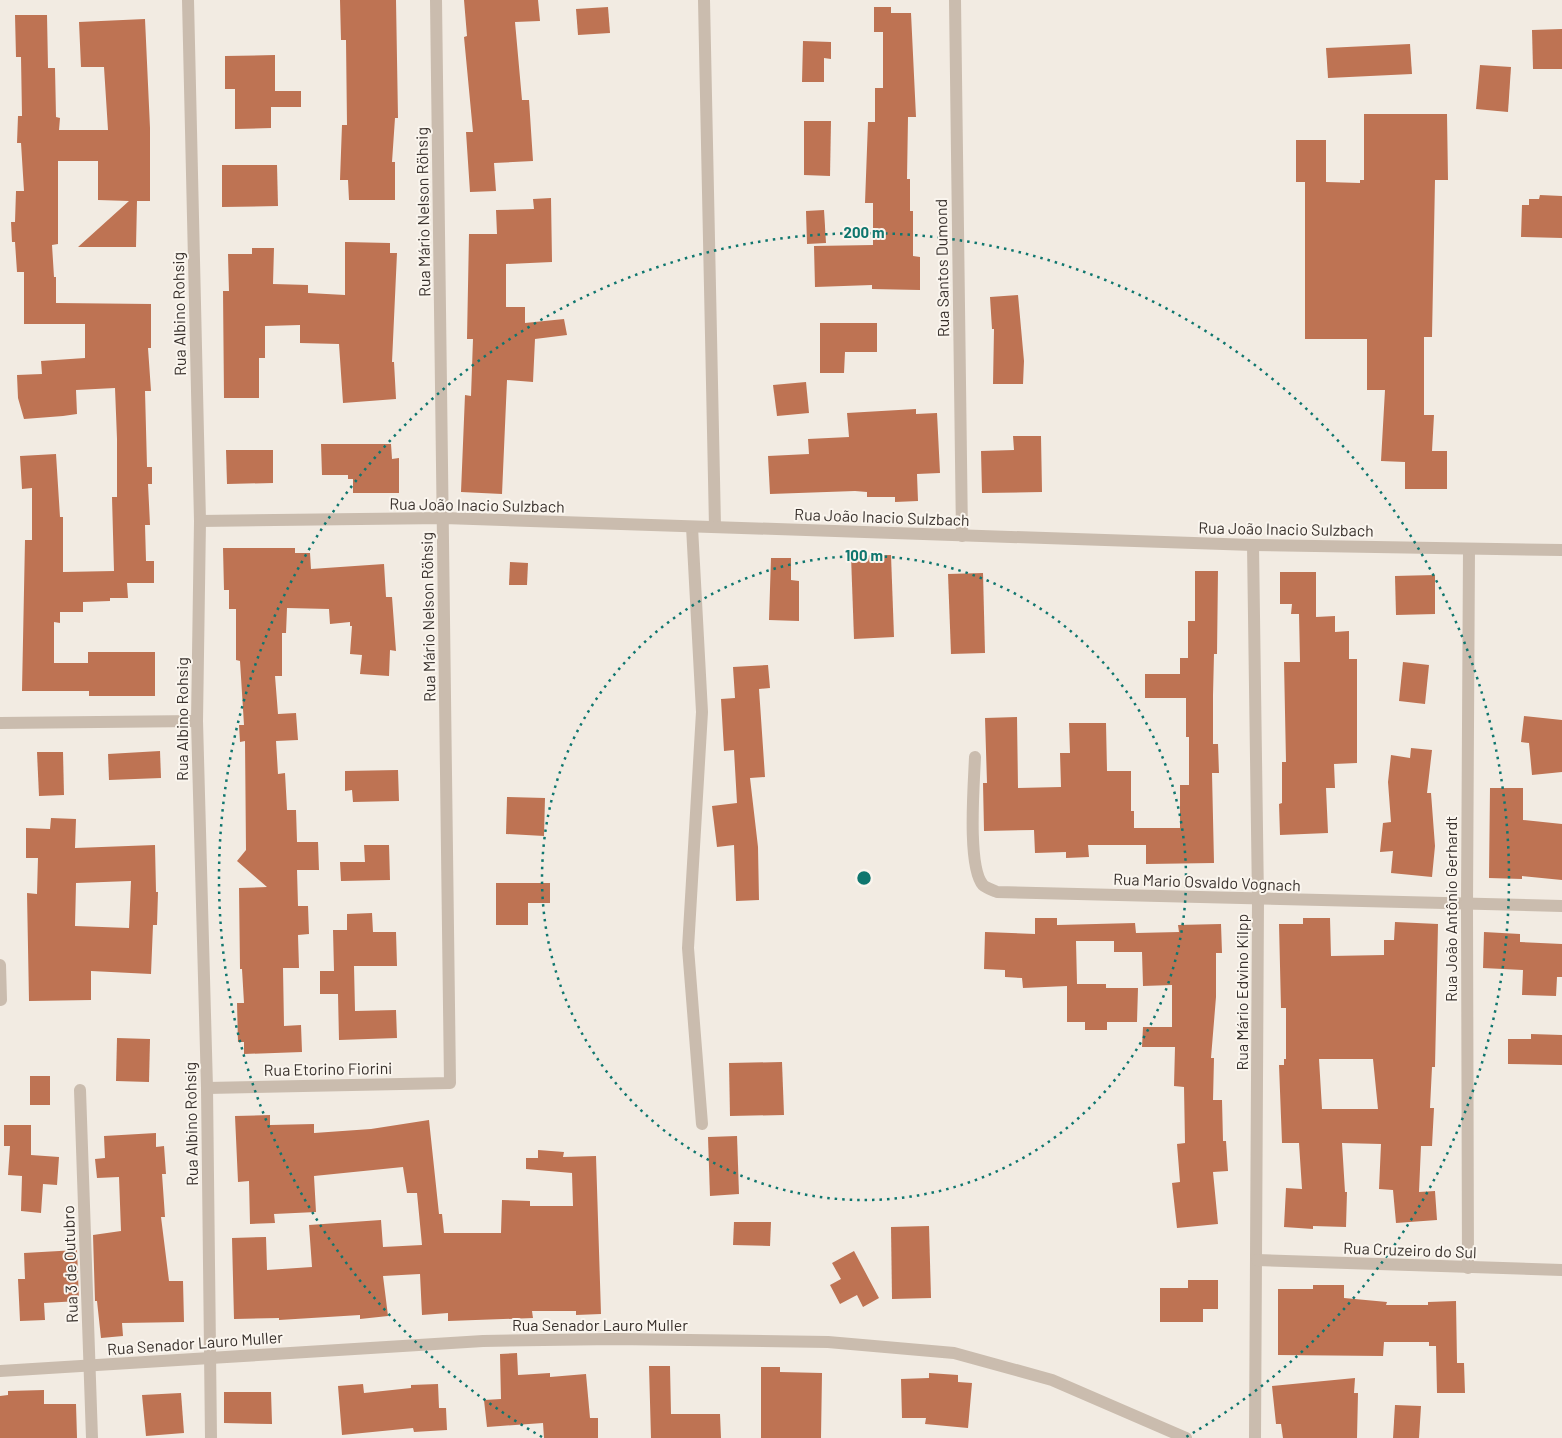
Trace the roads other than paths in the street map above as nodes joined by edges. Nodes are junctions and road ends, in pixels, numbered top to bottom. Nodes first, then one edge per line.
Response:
1 (188, 0) edge
2 (436, 0) edge
3 (704, 0) edge
4 (955, 0) edge
5 (444, 518) junction
6 (200, 521) junction
7 (692, 527) junction
8 (714, 527) junction
9 (962, 536) junction
10 (1253, 545) junction
11 (1469, 549) junction
12 (1562, 550) edge
13 (197, 721) junction
14 (0, 722) edge
15 (975, 757) dead end
16 (1258, 900) junction
17 (1467, 905) junction
18 (1562, 906) edge
19 (0, 965) edge
20 (1, 1000) edge
21 (450, 1084) joint
22 (207, 1088) junction
23 (80, 1090) dead end
24 (702, 1124) dead end
25 (1257, 1260) junction
26 (1468, 1268) junction
27 (1562, 1270) edge
28 (210, 1358) junction
29 (89, 1366) junction
30 (0, 1371) edge
31 (92, 1438) edge
32 (211, 1438) edge
33 (1186, 1438) edge
34 (1255, 1438) edge

1 - 6 street, Rua Albino Rohsig
2 - 5 street, Rua Mário Nelson Röhsig
3 - 8 street
4 - 9 street, Rua Santos Dumond
5 - 6 street, Rua João Inacio Sulzbach
5 - 7 street, Rua João Inacio Sulzbach
5 - 21 street, Rua Mário Nelson Röhsig
6 - 13 street, Rua Albino Rohsig
7 - 8 street, Rua João Inacio Sulzbach
7 - 24 street
8 - 9 street, Rua João Inacio Sulzbach
9 - 10 street, Rua João Inacio Sulzbach
10 - 11 street, Rua João Inacio Sulzbach
10 - 16 street, Rua Mário Edvino Kilpp
11 - 12 street, Rua João Inacio Sulzbach
11 - 17 street, Rua João Antônio Gerhardt
13 - 14 street
13 - 22 street, Rua Albino Rohsig
15 - 16 street, Rua Mario Osvaldo Vognach
16 - 17 street, Rua Mario Osvaldo Vognach
16 - 25 street, Rua Mário Edvino Kilpp
17 - 18 street, Rua Mario Osvaldo Vognach
17 - 26 street, Rua João Antônio Gerhardt
19 - 20 street
21 - 22 street, Rua Etorino Fiorini
22 - 28 street, Rua Albino Rohsig
23 - 29 street, Rua 3 de Outubro
25 - 26 street, Rua Cruzeiro do Sul
25 - 34 street, Rua Mário Edvino Kilpp
26 - 27 street, Rua Cruzeiro do Sul
28 - 29 street, Rua Senador Lauro Muller
28 - 32 street, Rua Albino Rohsig
28 - 33 street, Rua Senador Lauro Muller
29 - 30 street, Rua Senador Lauro Muller
29 - 31 street, Rua 3 de Outubro

